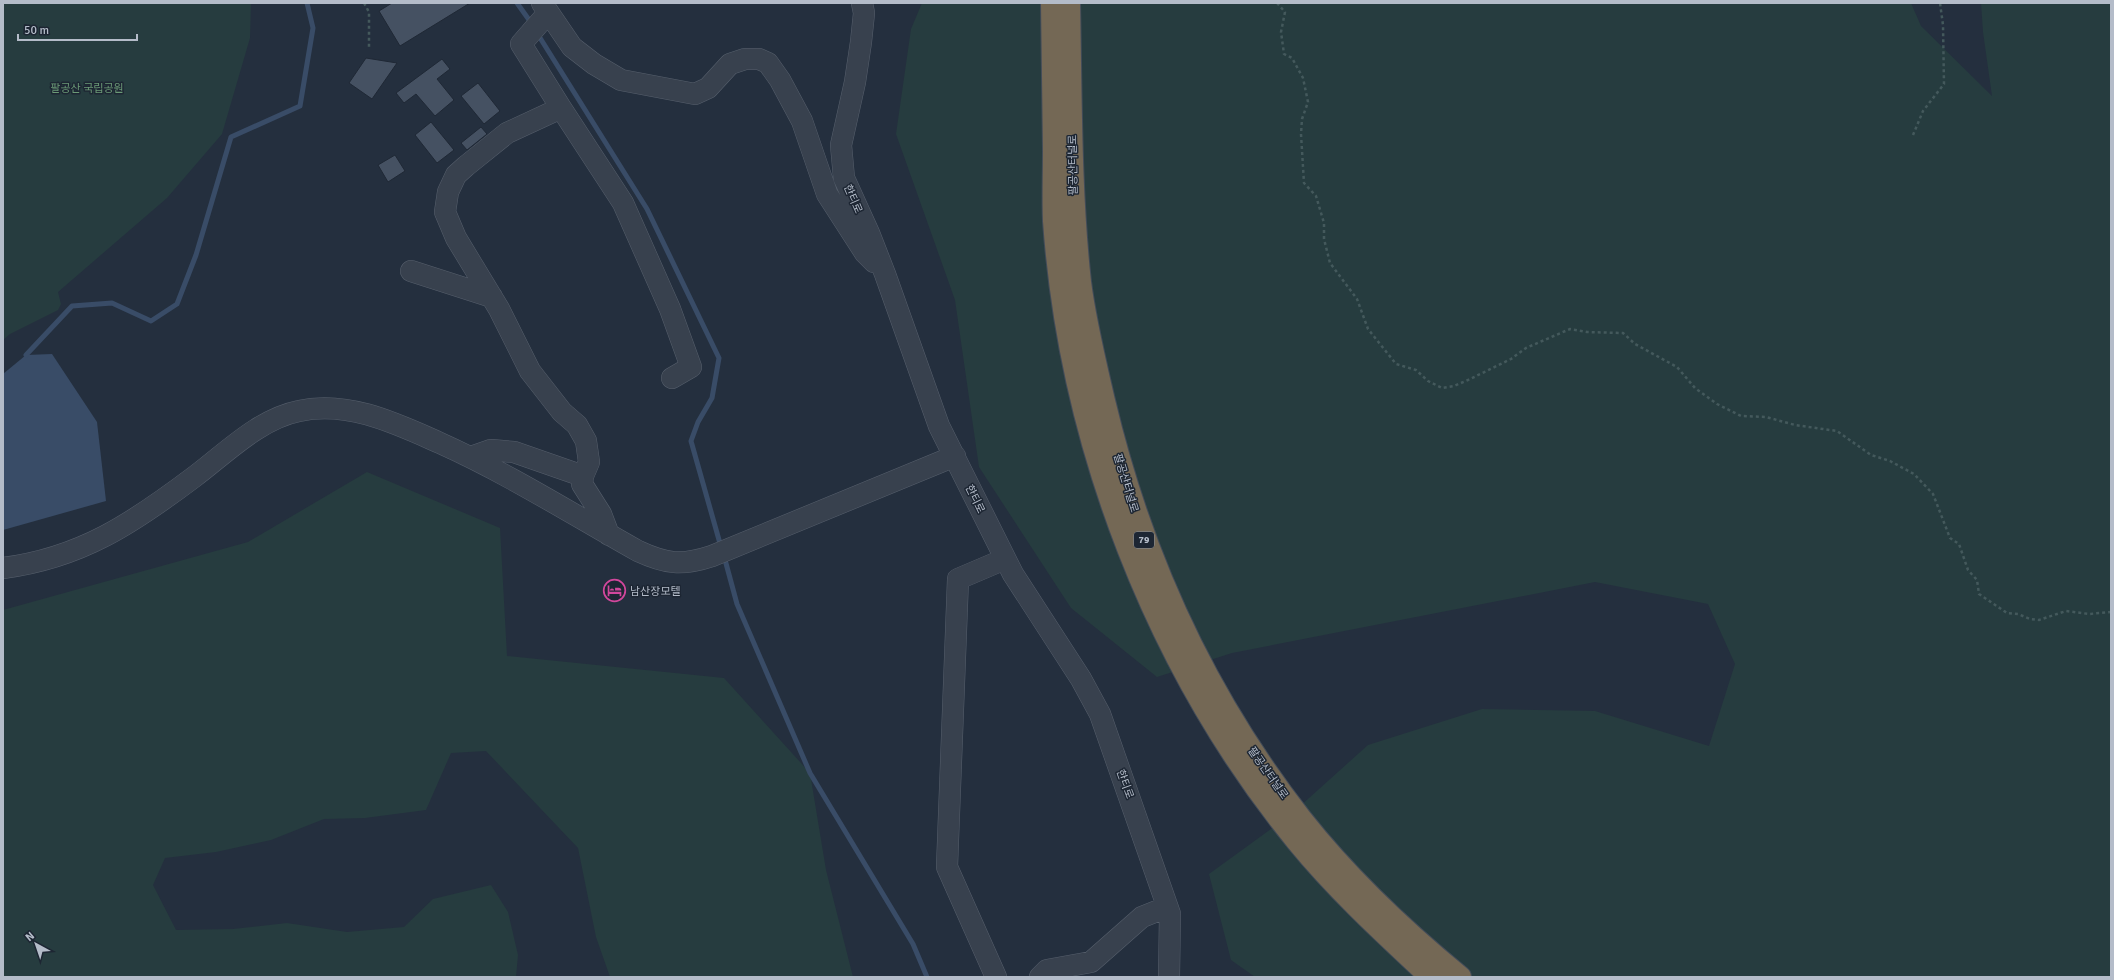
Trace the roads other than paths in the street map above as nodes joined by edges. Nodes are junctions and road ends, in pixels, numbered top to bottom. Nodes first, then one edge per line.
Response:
1 (862, 3) edge
2 (1052, 3) edge
3 (1069, 3) edge
4 (545, 8) edge
5 (561, 108) junction
6 (411, 271) dead end
7 (885, 274) junction
8 (492, 298) junction
9 (672, 378) dead end
10 (956, 456) junction
11 (471, 457) junction
12 (582, 476) junction
13 (609, 535) junction
14 (1005, 559) junction
15 (3, 568) edge
16 (1167, 907) junction
17 (1170, 976) edge
18 (996, 977) edge
19 (1040, 977) edge
20 (1431, 977) edge
21 (1460, 977) edge

1 - 7 street, 한티로
2 - 20 highway, 팔공산터널로 / 79
3 - 21 highway, 팔공산터널로 / 79
4 - 5 street
4 - 7 street
5 - 8 street
5 - 9 street
6 - 8 street
7 - 10 street, 한티로
8 - 12 street
10 - 13 street
10 - 14 street, 한티로
11 - 12 street
11 - 13 street
11 - 15 street
12 - 13 street
14 - 16 street, 한티로
14 - 18 street
16 - 17 street, 한티로
16 - 19 street

